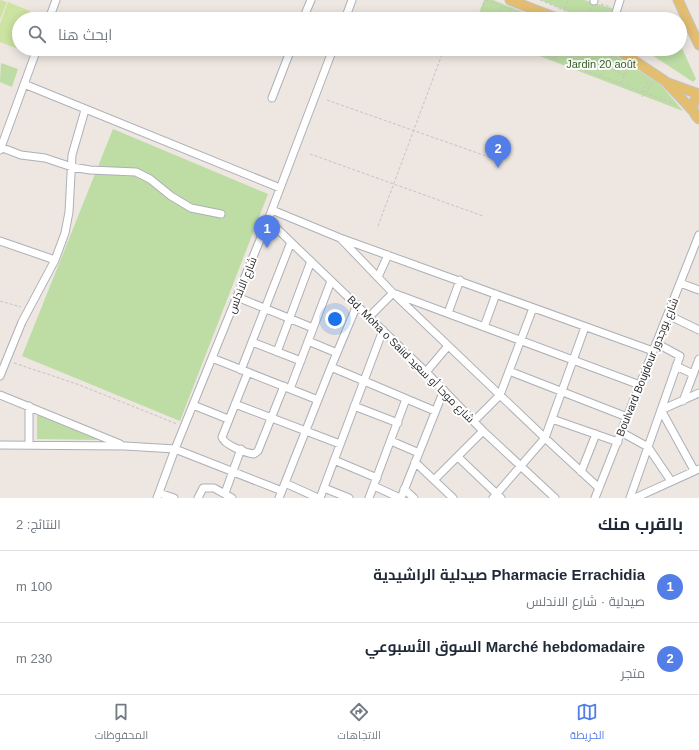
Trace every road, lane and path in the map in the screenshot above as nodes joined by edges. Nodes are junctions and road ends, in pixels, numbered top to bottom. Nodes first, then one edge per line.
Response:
1 (56, 0) edge
2 (311, 0) edge
3 (352, 0) edge
4 (485, 0) edge
5 (510, 0) edge
6 (540, 0) edge
7 (568, 0) edge
8 (620, 0) edge
9 (678, 0) edge
10 (594, 1) edge
11 (502, 6) junction
12 (617, 8) junction
13 (565, 9) junction
14 (52, 12) edge
15 (306, 12) edge
16 (348, 12) edge
17 (480, 12) edge
18 (500, 12) edge
19 (517, 12) edge
20 (541, 12) edge
21 (572, 12) edge
22 (590, 12) edge
23 (616, 12) edge
24 (684, 12) edge
25 (687, 19) edge
26 (699, 45) edge
27 (34, 56) edge
28 (288, 56) edge
29 (330, 56) edge
30 (441, 56) edge
31 (547, 56) edge
32 (556, 56) edge
33 (571, 56) edge
34 (584, 56) edge
35 (590, 56) edge
36 (612, 56) edge
37 (621, 56) edge
38 (555, 59) junction
39 (589, 59) junction
40 (568, 64) junction
41 (629, 65) dead end
42 (606, 66) junction
43 (587, 72) junction
44 (625, 75) junction
45 (600, 76) junction
46 (649, 79) dead end
47 (665, 81) junction
48 (653, 82) dead end
49 (24, 84) junction
50 (621, 84) junction
51 (643, 93) junction
52 (699, 94) edge
53 (642, 97) dead end
54 (272, 98) dead end
55 (327, 100) dead end
56 (686, 104) junction
57 (84, 110) junction
58 (696, 115) edge
59 (414, 130) junction
60 (0, 148) edge
61 (310, 154) dead end
62 (503, 162) dead end
63 (72, 167) junction
64 (394, 184) junction
65 (280, 188) junction
66 (272, 210) junction
67 (220, 214) dead end
68 (483, 216) dead end
69 (268, 220) junction
70 (378, 226) dead end
71 (699, 235) edge
72 (340, 238) junction
73 (0, 241) edge
74 (291, 242) junction
75 (388, 255) junction
76 (55, 260) junction
77 (311, 261) junction
78 (378, 277) junction
79 (460, 280) junction
80 (331, 281) junction
81 (680, 283) junction
82 (699, 290) edge
83 (393, 293) junction
84 (496, 294) junction
85 (237, 297) junction
86 (0, 301) edge
87 (357, 305) junction
88 (265, 308) junction
89 (534, 308) junction
90 (29, 310) junction
91 (448, 314) junction
92 (668, 315) junction
93 (368, 317) junction
94 (289, 318) junction
95 (484, 327) junction
96 (585, 327) junction
97 (313, 328) junction
98 (383, 330) junction
99 (699, 330) edge
100 (521, 340) junction
101 (308, 341) junction
102 (252, 342) junction
103 (656, 343) junction
104 (448, 346) junction
105 (653, 351) junction
106 (277, 352) junction
107 (337, 353) junction
108 (212, 358) junction
109 (699, 359) edge
110 (573, 360) junction
111 (7, 361) junction
112 (301, 361) junction
113 (676, 366) junction
114 (330, 367) junction
115 (245, 371) junction
116 (509, 371) junction
117 (426, 372) junction
118 (693, 374) junction
119 (0, 376) edge
120 (364, 381) junction
121 (640, 384) junction
122 (287, 388) junction
123 (444, 390) junction
124 (562, 391) junction
125 (699, 393) edge
126 (500, 394) junction
127 (0, 395) edge
128 (406, 399) junction
129 (318, 400) junction
130 (683, 401) junction
131 (235, 404) junction
132 (193, 405) junction
133 (29, 406) junction
134 (354, 406) junction
135 (661, 410) junction
136 (435, 411) junction
137 (628, 417) junction
138 (271, 418) junction
139 (228, 419) junction
140 (552, 419) junction
141 (474, 421) junction
142 (398, 423) junction
143 (184, 427) junction
144 (483, 431) junction
145 (306, 432) junction
146 (621, 432) junction
147 (596, 434) junction
148 (545, 438) junction
149 (391, 441) junction
150 (618, 442) junction
151 (340, 444) junction
152 (0, 445) edge
153 (29, 445) junction
154 (125, 446) junction
155 (648, 447) junction
156 (175, 448) junction
157 (241, 449) junction
158 (419, 453) junction
159 (458, 457) junction
160 (334, 460) junction
161 (415, 462) junction
162 (521, 466) junction
163 (696, 469) edge
164 (233, 471) junction
165 (581, 472) junction
166 (377, 478) junction
167 (434, 480) junction
168 (671, 481) junction
169 (285, 483) junction
170 (374, 486) junction
171 (324, 488) junction
172 (599, 488) junction
173 (404, 489) junction
174 (225, 493) junction
175 (158, 495) edge
176 (280, 495) edge
177 (550, 496) edge
178 (497, 497) edge
179 (174, 498) edge
180 (198, 498) edge
181 (232, 498) edge
182 (319, 498) edge
183 (349, 498) edge
184 (370, 498) edge
185 (400, 498) edge
186 (414, 498) edge
187 (453, 498) edge
188 (595, 498) edge
189 (630, 498) edge
190 (635, 498) edge

1 - 14 street
2 - 15 street
3 - 16 street
4 - 11 path
4 - 17 path
5 - 20 main road
6 - 13 path
7 - 13 path
8 - 12 street
9 - 24 main road
10 - 12 path
10 - 22 path
11 - 18 path
11 - 19 path
12 - 23 street
13 - 21 path
25 - 26 main road
27 - 49 street
28 - 54 street
29 - 65 street, شارع الاندلس
30 - 59 path
31 - 38 path
32 - 38 path
33 - 40 path
34 - 39 path
35 - 39 path
36 - 42 path
37 - 47 main road
38 - 40 path
39 - 42 path
39 - 43 path
40 - 43 path
41 - 44 path
42 - 44 path
42 - 45 path
43 - 45 path
44 - 50 path
45 - 50 path
46 - 51 path
47 - 52 main road
47 - 56 main road
48 - 51 path
49 - 57 street
49 - 60 street
50 - 51 path
51 - 53 path
51 - 56 path
52 - 58 main road
55 - 59 path
56 - 58 main road
57 - 63 street
57 - 65 street
59 - 62 path
59 - 64 path
60 - 63 street
61 - 64 path
63 - 67 street
63 - 76 street
64 - 68 path
64 - 70 path
65 - 66 street, شارع الاندلس
66 - 69 street, شارع الاندلس
66 - 72 street
69 - 74 street, Bd. Moha o Saiid شارع موحا أو سعيد
69 - 85 street, شارع الاندلس
71 - 81 street, Boulvard Boujdour شارع بوجدور
72 - 75 street
72 - 78 street
73 - 76 street
74 - 77 street, Bd. Moha o Saiid شارع موحا أو سعيد
74 - 88 street
75 - 78 street
75 - 79 street
76 - 90 street
77 - 80 street, Bd. Moha o Saiid شارع موحا أو سعيد
77 - 94 street
78 - 83 street
79 - 84 street
79 - 91 street
80 - 87 street, Bd. Moha o Saiid شارع موحا أو سعيد
80 - 97 street
81 - 82 street
81 - 92 street, Boulvard Boujdour شارع بوجدور
83 - 91 street
83 - 93 street
83 - 104 street
84 - 89 street
84 - 95 street
85 - 88 street
85 - 108 street, شارع الاندلس
86 - 90 path
87 - 93 street, Bd. Moha o Saiid شارع موحا أو سعيد
87 - 107 street
88 - 94 street
88 - 102 street
89 - 96 street
89 - 100 street
90 - 111 street
91 - 95 street
92 - 99 street
92 - 103 street, Boulvard Boujdour شارع بوجدور
93 - 98 street, Bd. Moha o Saiid شارع موحا أو سعيد
94 - 97 street
94 - 106 street
95 - 100 street
96 - 105 street
96 - 110 street
97 - 101 street
98 - 117 street, Bd. Moha o Saiid شارع موحا أو سعيد
98 - 120 street
100 - 110 street
100 - 116 street
101 - 107 street
101 - 112 street
102 - 106 street
102 - 115 street
103 - 105 street, Boulvard Boujdour شارع بوجدور
103 - 113 street
104 - 117 street
104 - 126 street
105 - 121 street, Boulvard Boujdour شارع بوجدور
106 - 112 street
107 - 114 street
108 - 115 street
108 - 132 street, شارع الاندلس
109 - 118 street
110 - 121 street
110 - 124 street
111 - 119 street
111 - 143 path
112 - 122 street
113 - 118 street
113 - 135 street
114 - 120 street
114 - 129 street
115 - 122 street
115 - 131 street
116 - 124 street
116 - 126 street
117 - 123 street, Bd. Moha o Saiid شارع موحا أو سعيد
118 - 130 street
120 - 128 street
120 - 134 street
121 - 137 street, Boulvard Boujdour شارع بوجدور
122 - 129 street
122 - 138 street
123 - 136 street
123 - 141 street, Bd. Moha o Saiid شارع موحا أو سعيد
124 - 137 street
124 - 140 street
125 - 130 street
126 - 141 street
126 - 148 street
127 - 133 street
128 - 136 street
128 - 142 street
129 - 145 street
130 - 135 street
131 - 138 street
131 - 139 street
132 - 139 street
132 - 143 street, شارع الاندلس
133 - 153 street
133 - 154 street
134 - 142 street
134 - 151 street
135 - 155 street
135 - 163 street
136 - 158 street
137 - 146 street, Boulvard Boujdour شارع بوجدور
138 - 145 street
138 - 157 street
139 - 157 street
140 - 147 street
140 - 148 street
141 - 144 street, Bd. Moha o Saiid شارع موحا أو سعيد
142 - 149 street
143 - 156 street, شارع الاندلس
144 - 159 street
144 - 162 street, Bd. Moha o Saiid شارع موحا أو سعيد
145 - 151 street
145 - 169 street
146 - 150 street, Boulvard Boujdour شارع بوجدور
146 - 155 street
147 - 150 street
147 - 165 street
148 - 162 street
148 - 165 street
149 - 158 street
149 - 166 street
150 - 172 street, Boulvard Boujdour شارع بوجدور
151 - 160 street
152 - 153 street
153 - 154 street
154 - 156 street
155 - 168 street
155 - 189 street
156 - 164 street
156 - 175 street, شارع الاندلس
157 - 164 street
158 - 161 street
159 - 167 street
159 - 178 street
160 - 166 street
160 - 171 street
161 - 167 street
161 - 173 street
162 - 177 street, Bd. Moha o Saiid شارع موحا أو سعيد
162 - 178 street
163 - 168 street
164 - 174 street
164 - 176 street
165 - 172 street
166 - 170 street
167 - 187 street
168 - 190 street
169 - 176 street
169 - 182 street
170 - 184 street
170 - 185 street
171 - 182 street
171 - 183 street
172 - 188 street, Boulvard Boujdour شارع بوجدور
173 - 185 street
173 - 186 street
174 - 180 street
174 - 181 street
175 - 179 street

